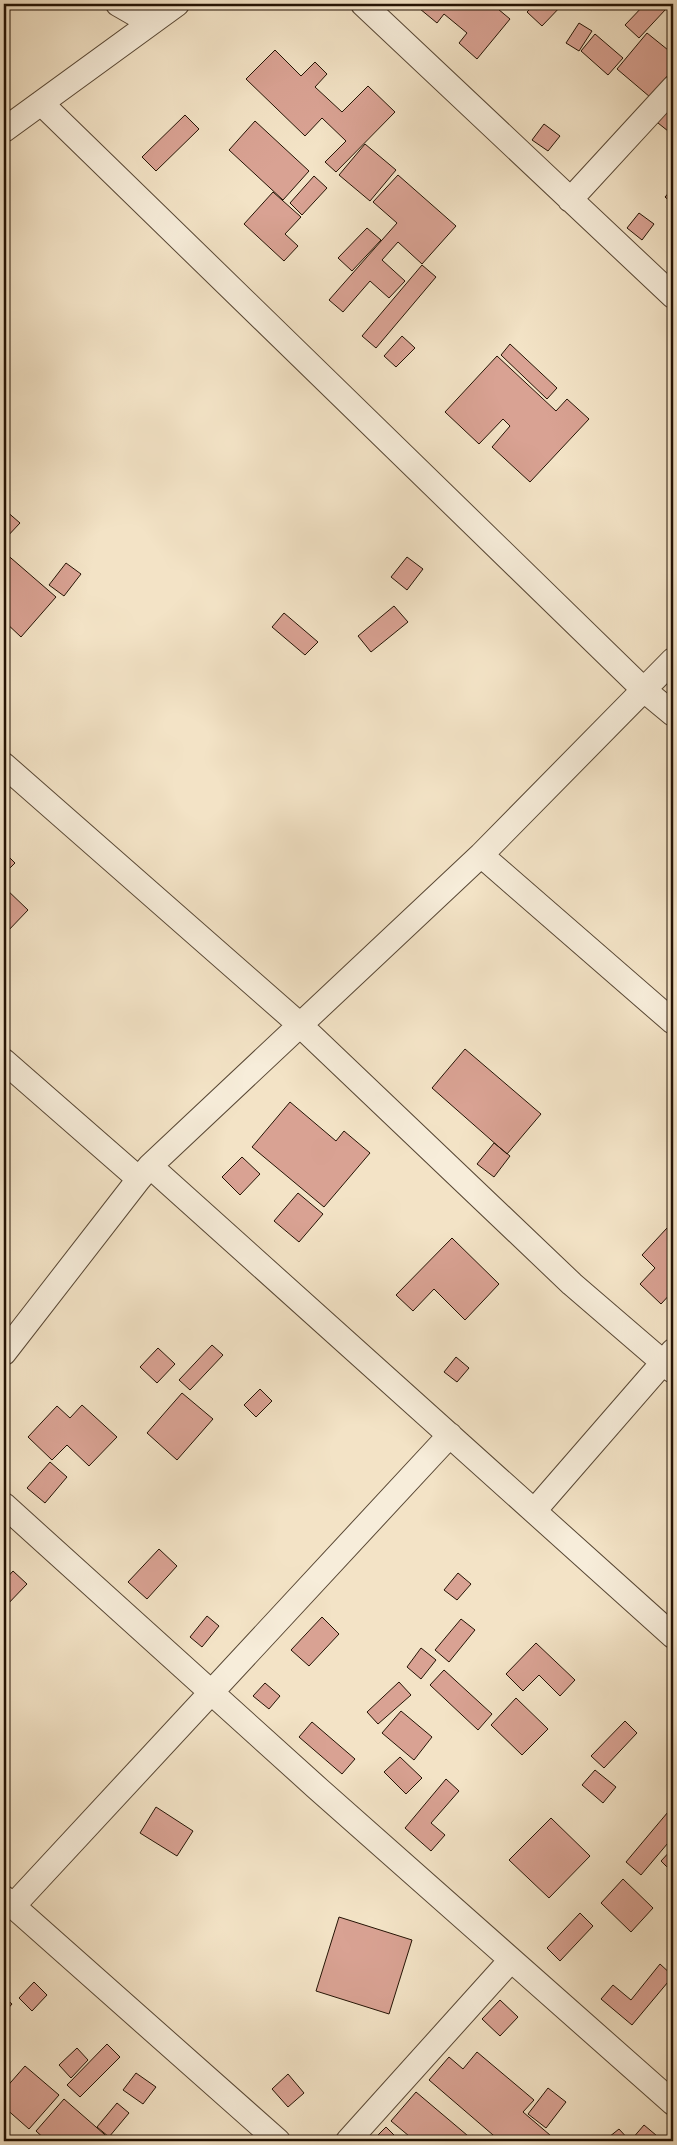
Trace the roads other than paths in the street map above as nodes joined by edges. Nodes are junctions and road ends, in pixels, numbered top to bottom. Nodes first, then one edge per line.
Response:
1 (118, 4) edge
2 (177, 4) edge
3 (363, 4) edge
4 (151, 23) junction
5 (673, 88) edge
6 (40, 103) junction
7 (4, 130) edge
8 (570, 200) junction
9 (673, 296) edge
10 (673, 660) edge
11 (644, 690) junction
12 (673, 714) edge
13 (4, 765) edge
14 (481, 855) junction
15 (673, 1022) edge
16 (299, 1024) junction
17 (4, 1061) edge
18 (144, 1173) junction
19 (4, 1353) edge
20 (670, 1361) edge
21 (450, 1435) junction
22 (4, 1505) edge
23 (534, 1511) junction
24 (673, 1636) edge
25 (212, 1694) junction
26 (8, 1902) edge
27 (511, 1960) junction
28 (673, 2103) edge
29 (278, 2141) edge
30 (348, 2141) edge

1 - 4 street
2 - 4 street
3 - 8 street
4 - 6 street
5 - 8 street
6 - 7 street
6 - 11 street
8 - 9 street
10 - 11 street
11 - 12 street
11 - 14 street
13 - 16 street
14 - 15 street
14 - 16 street
16 - 18 street
16 - 20 street
17 - 18 street
18 - 19 street
18 - 21 street
20 - 23 street
21 - 23 street
21 - 25 street
22 - 25 street
23 - 24 street
25 - 26 street
25 - 27 street
26 - 29 street
27 - 28 street
27 - 30 street

